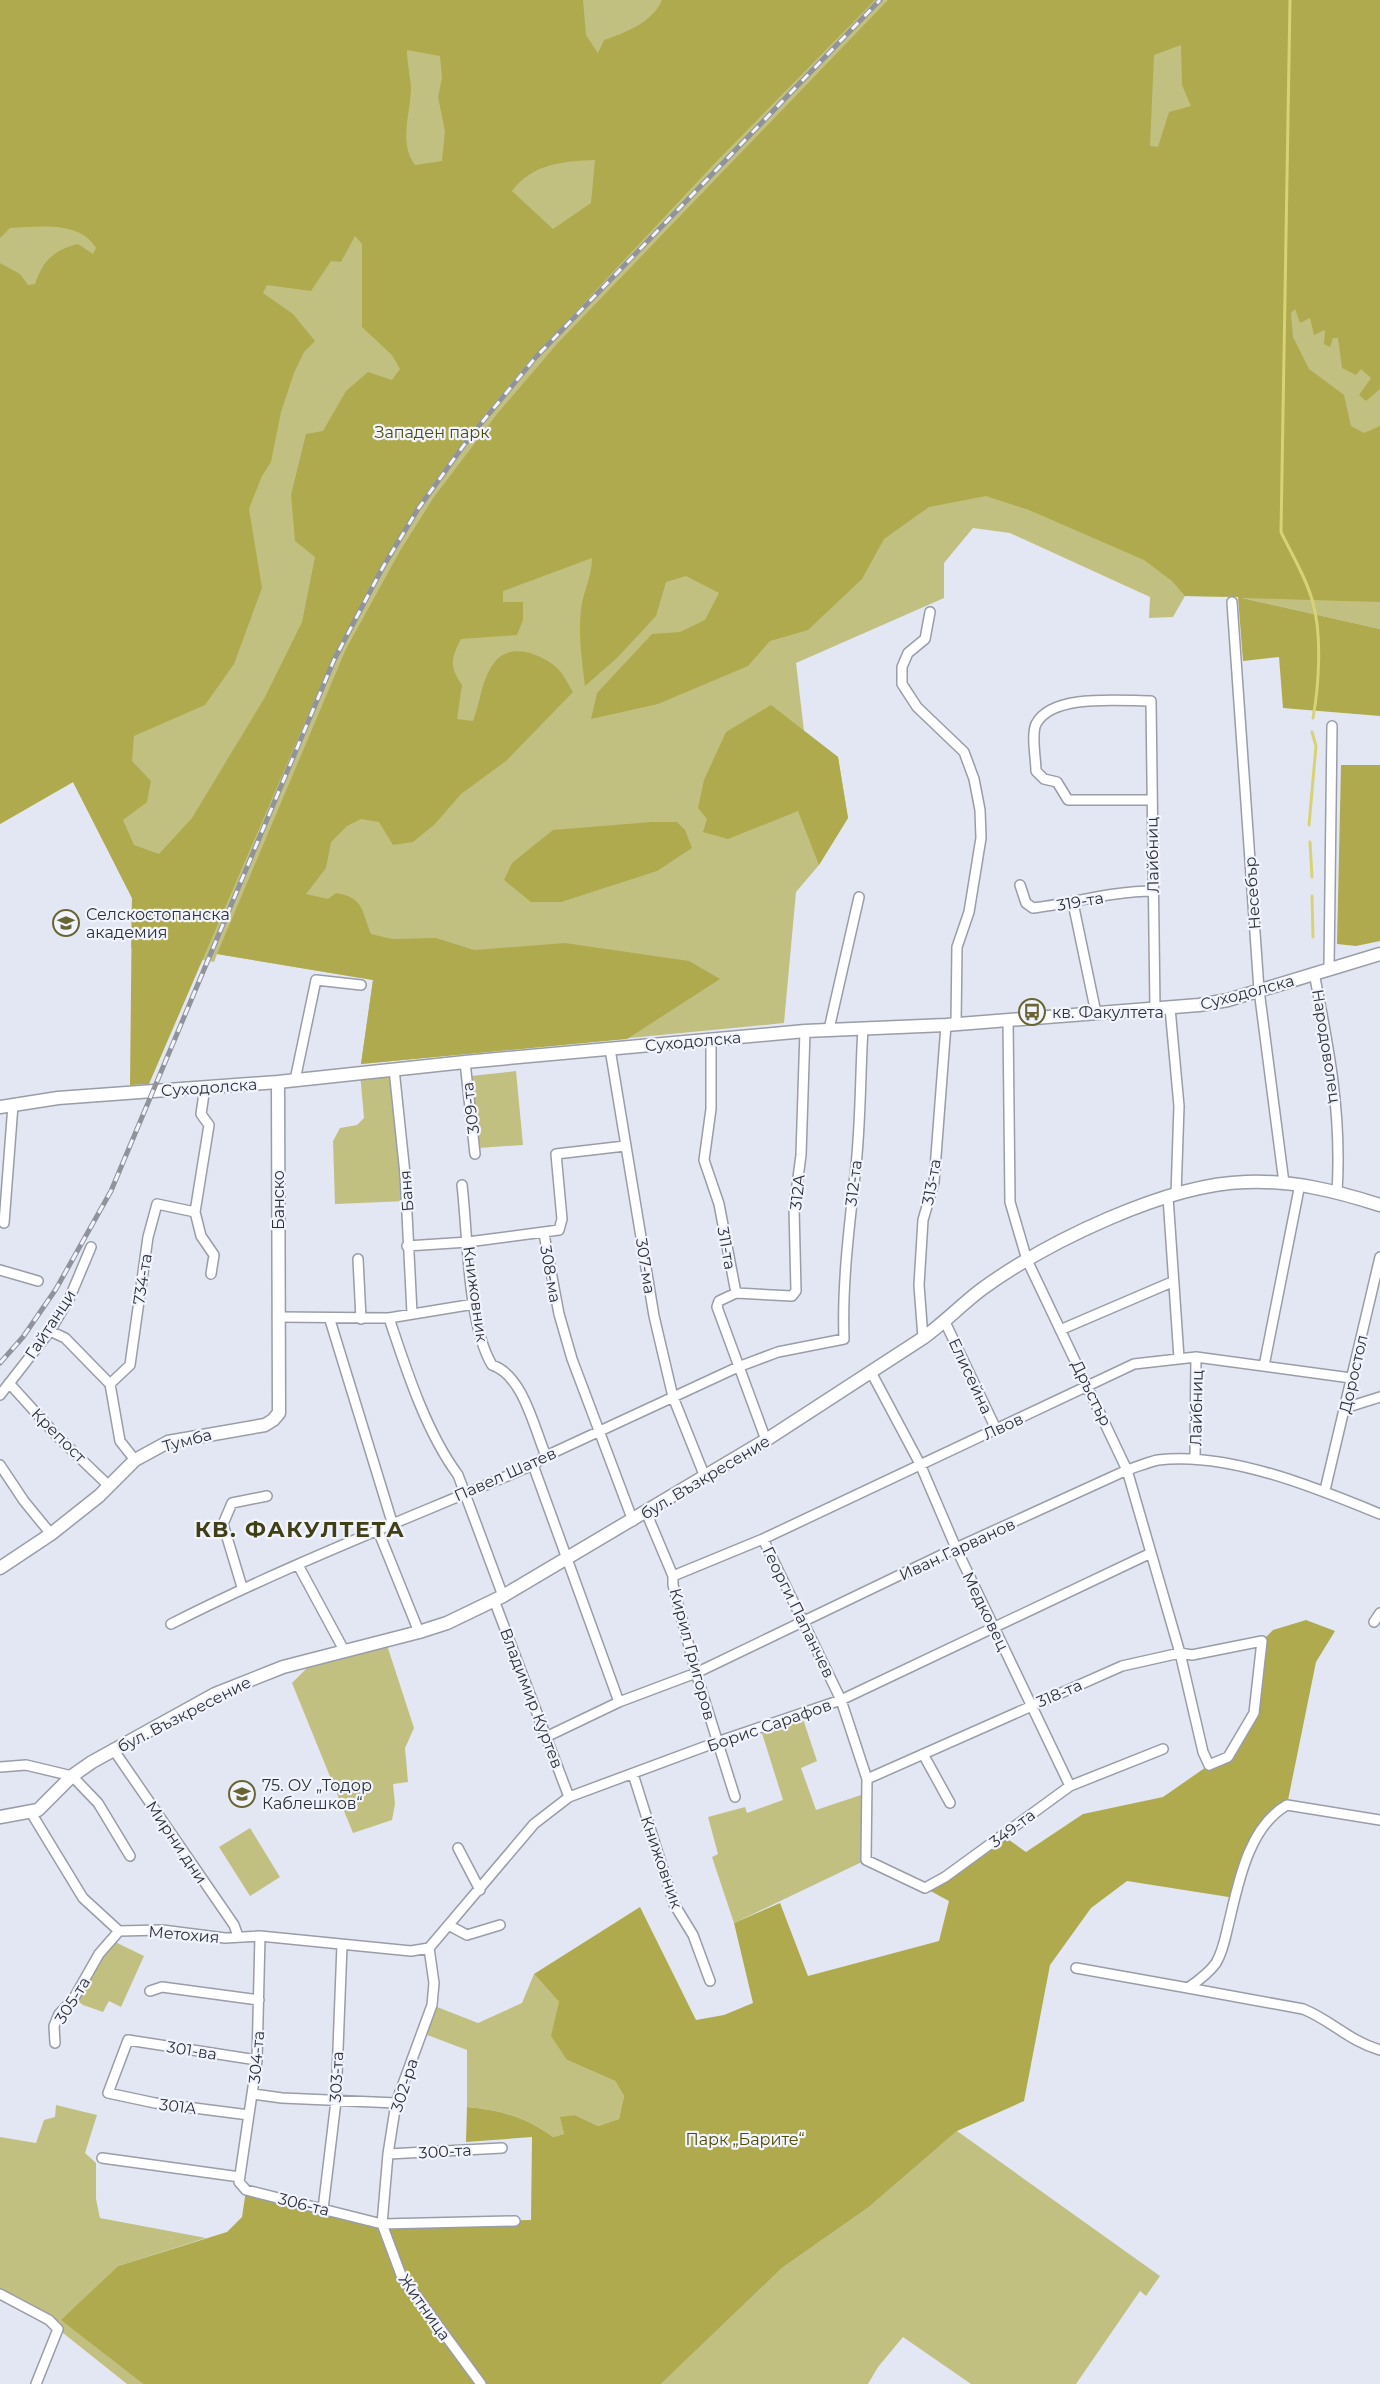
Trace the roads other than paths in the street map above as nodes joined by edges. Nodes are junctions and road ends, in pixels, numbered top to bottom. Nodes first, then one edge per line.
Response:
1 (1232, 602) dead end
2 (930, 612) dead end
3 (1332, 726) dead end
4 (1152, 800) junction
5 (1020, 885) dead end
6 (1153, 891) junction
7 (859, 897) dead end
8 (1073, 903) junction
9 (1380, 954) edge
10 (1329, 968) junction
11 (1314, 973) junction
12 (361, 986) dead end
13 (1259, 990) junction
14 (1170, 1008) junction
15 (1155, 1009) junction
16 (1096, 1013) junction
17 (1008, 1020) junction
18 (951, 1024) junction
19 (863, 1028) junction
20 (829, 1029) junction
21 (806, 1031) junction
22 (711, 1040) junction
23 (610, 1049) junction
24 (465, 1062) junction
25 (394, 1069) junction
26 (296, 1080) junction
27 (278, 1082) junction
28 (205, 1088) junction
29 (14, 1105) junction
30 (0, 1107) edge
31 (625, 1146) junction
32 (475, 1154) dead end
33 (1284, 1183) junction
34 (1300, 1184) junction
35 (462, 1185) dead end
36 (1337, 1192) junction
37 (1172, 1196) junction
38 (1380, 1205) edge
39 (195, 1212) junction
40 (4, 1223) dead end
41 (544, 1234) junction
42 (468, 1242) junction
43 (407, 1246) junction
44 (92, 1247) dead end
45 (1380, 1257) edge
46 (358, 1259) dead end
47 (1027, 1260) junction
48 (0, 1270) edge
49 (211, 1274) dead end
50 (38, 1281) dead end
51 (1172, 1282) junction
52 (735, 1293) junction
53 (474, 1304) junction
54 (412, 1313) junction
55 (278, 1317) junction
56 (389, 1318) junction
57 (361, 1319) junction
58 (330, 1320) junction
59 (945, 1322) junction
60 (1060, 1330) junction
61 (50, 1331) junction
62 (923, 1338) junction
63 (844, 1339) joint
64 (1196, 1357) junction
65 (1179, 1358) junction
66 (1264, 1366) junction
67 (738, 1367) junction
68 (871, 1372) junction
69 (1351, 1378) junction
70 (9, 1383) junction
71 (110, 1384) junction
72 (1089, 1386) junction
73 (0, 1395) edge
74 (673, 1397) junction
75 (1380, 1397) edge
76 (1345, 1408) junction
77 (996, 1429) junction
78 (598, 1432) junction
79 (766, 1440) junction
80 (546, 1456) junction
81 (1195, 1459) junction
82 (135, 1460) junction
83 (920, 1464) junction
84 (0, 1465) edge
85 (533, 1465) junction
86 (1127, 1470) junction
87 (705, 1477) junction
88 (110, 1486) junction
89 (1325, 1490) junction
90 (465, 1494) junction
91 (267, 1496) dead end
92 (646, 1512) junction
93 (1380, 1514) edge
94 (633, 1521) junction
95 (392, 1522) junction
96 (377, 1528) junction
97 (51, 1534) junction
98 (763, 1539) junction
99 (956, 1548) junction
100 (1151, 1553) junction
101 (569, 1559) junction
102 (298, 1565) junction
103 (0, 1568) edge
104 (673, 1576) junction
105 (242, 1587) junction
106 (498, 1598) junction
107 (1380, 1613) edge
108 (805, 1622) junction
109 (1374, 1622) dead end
110 (171, 1624) dead end
111 (994, 1627) junction
112 (419, 1632) junction
113 (345, 1652) junction
114 (1180, 1653) junction
115 (696, 1672) junction
116 (841, 1700) junction
117 (619, 1702) junction
118 (1031, 1704) junction
119 (548, 1736) junction
120 (717, 1742) junction
121 (113, 1749) junction
122 (1163, 1749) dead end
123 (923, 1754) junction
124 (1209, 1765) joint
125 (0, 1767) edge
126 (633, 1774) junction
127 (72, 1776) junction
128 (867, 1779) junction
129 (1070, 1786) junction
130 (569, 1797) junction
131 (735, 1797) dead end
132 (950, 1803) dead end
133 (30, 1811) junction
134 (0, 1817) edge
135 (1380, 1820) edge
136 (458, 1848) dead end
137 (130, 1856) dead end
138 (866, 1860) joint
139 (480, 1890) junction
140 (500, 1925) dead end
141 (450, 1926) junction
142 (119, 1931) junction
143 (238, 1936) junction
144 (260, 1936) junction
145 (342, 1945) junction
146 (429, 1948) junction
147 (1076, 1968) dead end
148 (710, 1981) dead end
149 (1188, 1988) junction
150 (150, 1991) dead end
151 (259, 2000) junction
152 (55, 2043) dead end
153 (1380, 2050) edge
154 (257, 2060) junction
155 (108, 2093) joint
156 (253, 2094) junction
157 (336, 2101) junction
158 (396, 2103) junction
159 (249, 2115) junction
160 (502, 2148) dead end
161 (388, 2154) junction
162 (102, 2158) dead end
163 (240, 2177) junction
164 (323, 2209) junction
165 (515, 2221) dead end
166 (382, 2224) junction
167 (0, 2294) edge
168 (36, 2384) edge
169 (481, 2384) edge

1 - 13 street, Несебър
2 - 18 street, 313-та
3 - 10 street
4 - 4 street, Лайбниц
4 - 6 street, Лайбниц
5 - 8 street, 319-та
6 - 8 street, 319-та
6 - 15 street, Лайбниц
7 - 20 street
8 - 16 street
9 - 10 street, Суходолска
10 - 11 street, Суходолска
11 - 13 street, Суходолска
11 - 36 street, Народоволец
12 - 26 street
13 - 14 street, Суходолска
13 - 33 street, Несебър
14 - 15 street, Суходолска
14 - 37 street, Лайбниц
15 - 16 street, Суходолска
16 - 17 street, Суходолска
17 - 18 street, Суходолска
17 - 47 street, Дръстър
18 - 19 street, Суходолска
18 - 62 street, 313-та
19 - 20 street, Суходолска
19 - 63 street, 312-та
20 - 21 street, Суходолска
21 - 22 street, Суходолска
21 - 52 street, 312А
22 - 23 street, Суходолска
22 - 52 street, 311-та
23 - 24 street, Суходолска
23 - 31 street, 307-ма
24 - 25 street, Суходолска
24 - 32 street, 309-та
25 - 26 street, Суходолска
25 - 43 street, Баня
26 - 27 street, Суходолска
27 - 28 street, Суходолска
27 - 55 street, Банско
28 - 29 street, Суходолска
28 - 39 street
29 - 30 street, Суходолска
29 - 40 street
31 - 41 street, 308-ма
31 - 74 street, 307-ма
33 - 34 street, бул. Възкресение
33 - 37 street, бул. Възкресение
34 - 36 street, бул. Възкресение
34 - 66 street
35 - 42 street, Книжовник
36 - 38 street, бул. Възкресение
37 - 47 street, бул. Възкресение
37 - 51 street, Лайбниц
39 - 49 street
39 - 71 street, 734-та
41 - 42 street
41 - 78 street, 308-ма
42 - 43 street
42 - 53 street, Книжовник
43 - 54 street, Баня
44 - 61 street, Гайтанци
45 - 69 street, Доростол
46 - 57 street
47 - 59 street, бул. Възкресение
47 - 60 street, Дръстър
48 - 50 street
51 - 60 street
51 - 65 street, Лайбниц
52 - 67 street, 311-та
53 - 54 street
53 - 80 street, Книжовник
54 - 56 street
55 - 58 street
55 - 82 street, Тумба
56 - 57 street
56 - 90 street, Владимир Куртев
57 - 58 street
58 - 95 street
59 - 62 street, бул. Възкресение
59 - 77 street, Елисейна
60 - 72 street, Дръстър
61 - 70 street, Гайтанци
61 - 71 street
62 - 68 street, бул. Възкресение
63 - 67 street, Павел Шатев
64 - 65 street, Лвов
64 - 66 street, Лвов
64 - 81 street, Лайбниц
65 - 72 street, Лвов
66 - 69 street, Лвов
67 - 74 street, Павел Шатев
67 - 79 street, 311-та
68 - 79 street, бул. Възкресение
68 - 83 street, Медковец
69 - 76 street, Доростол
70 - 73 street, Гайтанци
70 - 88 street, Крепост
71 - 82 street
72 - 77 street, Лвов
72 - 86 street, Дръстър
74 - 78 street, Павел Шатев
74 - 87 street, 307-ма
75 - 76 street
76 - 89 street, Доростол
77 - 83 street, Лвов
78 - 80 street, Павел Шатев
78 - 94 street
79 - 87 street, бул. Възкресение
80 - 85 street, Павел Шатев
81 - 86 street, Иван Гарванов
81 - 89 street, Иван Гарванов
82 - 88 street, Тумба
83 - 98 street, Лвов
83 - 99 street, Медковец
84 - 97 street
85 - 90 street, Павел Шатев
85 - 101 street
86 - 99 street, Иван Гарванов
86 - 100 street, Дръстър
87 - 92 street, бул. Възкресение
88 - 97 street, Тумба
89 - 93 street, Иван Гарванов
90 - 95 street, Павел Шатев
90 - 106 street, Владимир Куртев
91 - 105 street
92 - 94 street, бул. Възкресение
92 - 104 street, Кирил Григоров
94 - 101 street, бул. Възкресение
95 - 96 street, Павел Шатев
96 - 102 street, Павел Шатев
96 - 112 street
97 - 103 street, Тумба
98 - 104 street, Лвов
98 - 108 street, Георги Папанчев
99 - 108 street, Иван Гарванов
99 - 111 street, Медковец
100 - 111 street, Борис Сарафов
100 - 114 street, Дръстър
101 - 106 street, бул. Възкресение
101 - 117 street
102 - 105 street, Павел Шатев
102 - 113 street
104 - 115 street, Кирил Григоров
105 - 110 street, Павел Шатев
106 - 112 street, бул. Възкресение
106 - 119 street, Владимир Куртев
107 - 109 street
108 - 115 street, Иван Гарванов
108 - 116 street, Георги Папанчев
111 - 116 street, Борис Сарафов
111 - 118 street, Медковец
112 - 113 street, бул. Възкресение
113 - 121 street, бул. Възкресение
114 - 118 street, 318-та
114 - 124 street, Дръстър
114 - 124 street, 318-та
115 - 117 street, Иван Гарванов
115 - 120 street, Кирил Григоров
116 - 120 street, Борис Сарафов
116 - 128 street, Георги Папанчев
117 - 119 street, Иван Гарванов
118 - 123 street, 318-та
118 - 129 street, Медковец
119 - 130 street, Владимир Куртев
120 - 126 street, Борис Сарафов
120 - 131 street, Кирил Григоров
121 - 127 street, бул. Възкресение
121 - 143 street, Мирни дни
122 - 129 street, 349-та
123 - 128 street, 318-та
123 - 132 street
125 - 127 street
126 - 130 street, Борис Сарафов
126 - 148 street, Книжовник
127 - 133 street, бул. Възкресение
127 - 137 street
128 - 138 street, Георги Папанчев
129 - 138 street, 349-та
130 - 139 street, Борис Сарафов
133 - 134 street
133 - 142 street
135 - 149 street
136 - 139 street
139 - 141 street, Борис Сарафов
140 - 141 street
141 - 146 street, Борис Сарафов
142 - 143 street, Метохия
142 - 152 street, 305-та
143 - 144 street, Метохия
144 - 145 street, Метохия
144 - 151 street, 304-та
145 - 146 street, Метохия
145 - 157 street, 303-та
146 - 158 street, 302-ра
147 - 149 street
149 - 153 street
150 - 151 street
151 - 154 street, 304-та
154 - 155 street, 301-ва
154 - 156 street, 304-та
155 - 159 street, 301А
156 - 157 street
156 - 159 street, 304-та
157 - 158 street
157 - 164 street, 303-та
158 - 161 street, 302-ра
159 - 163 street, 304-та
160 - 161 street, 300-та
161 - 166 street, 302-ра
162 - 163 street
163 - 164 street, 306-та
164 - 166 street, 306-та
165 - 166 street, 306-та
166 - 169 street, Житница
167 - 168 street

